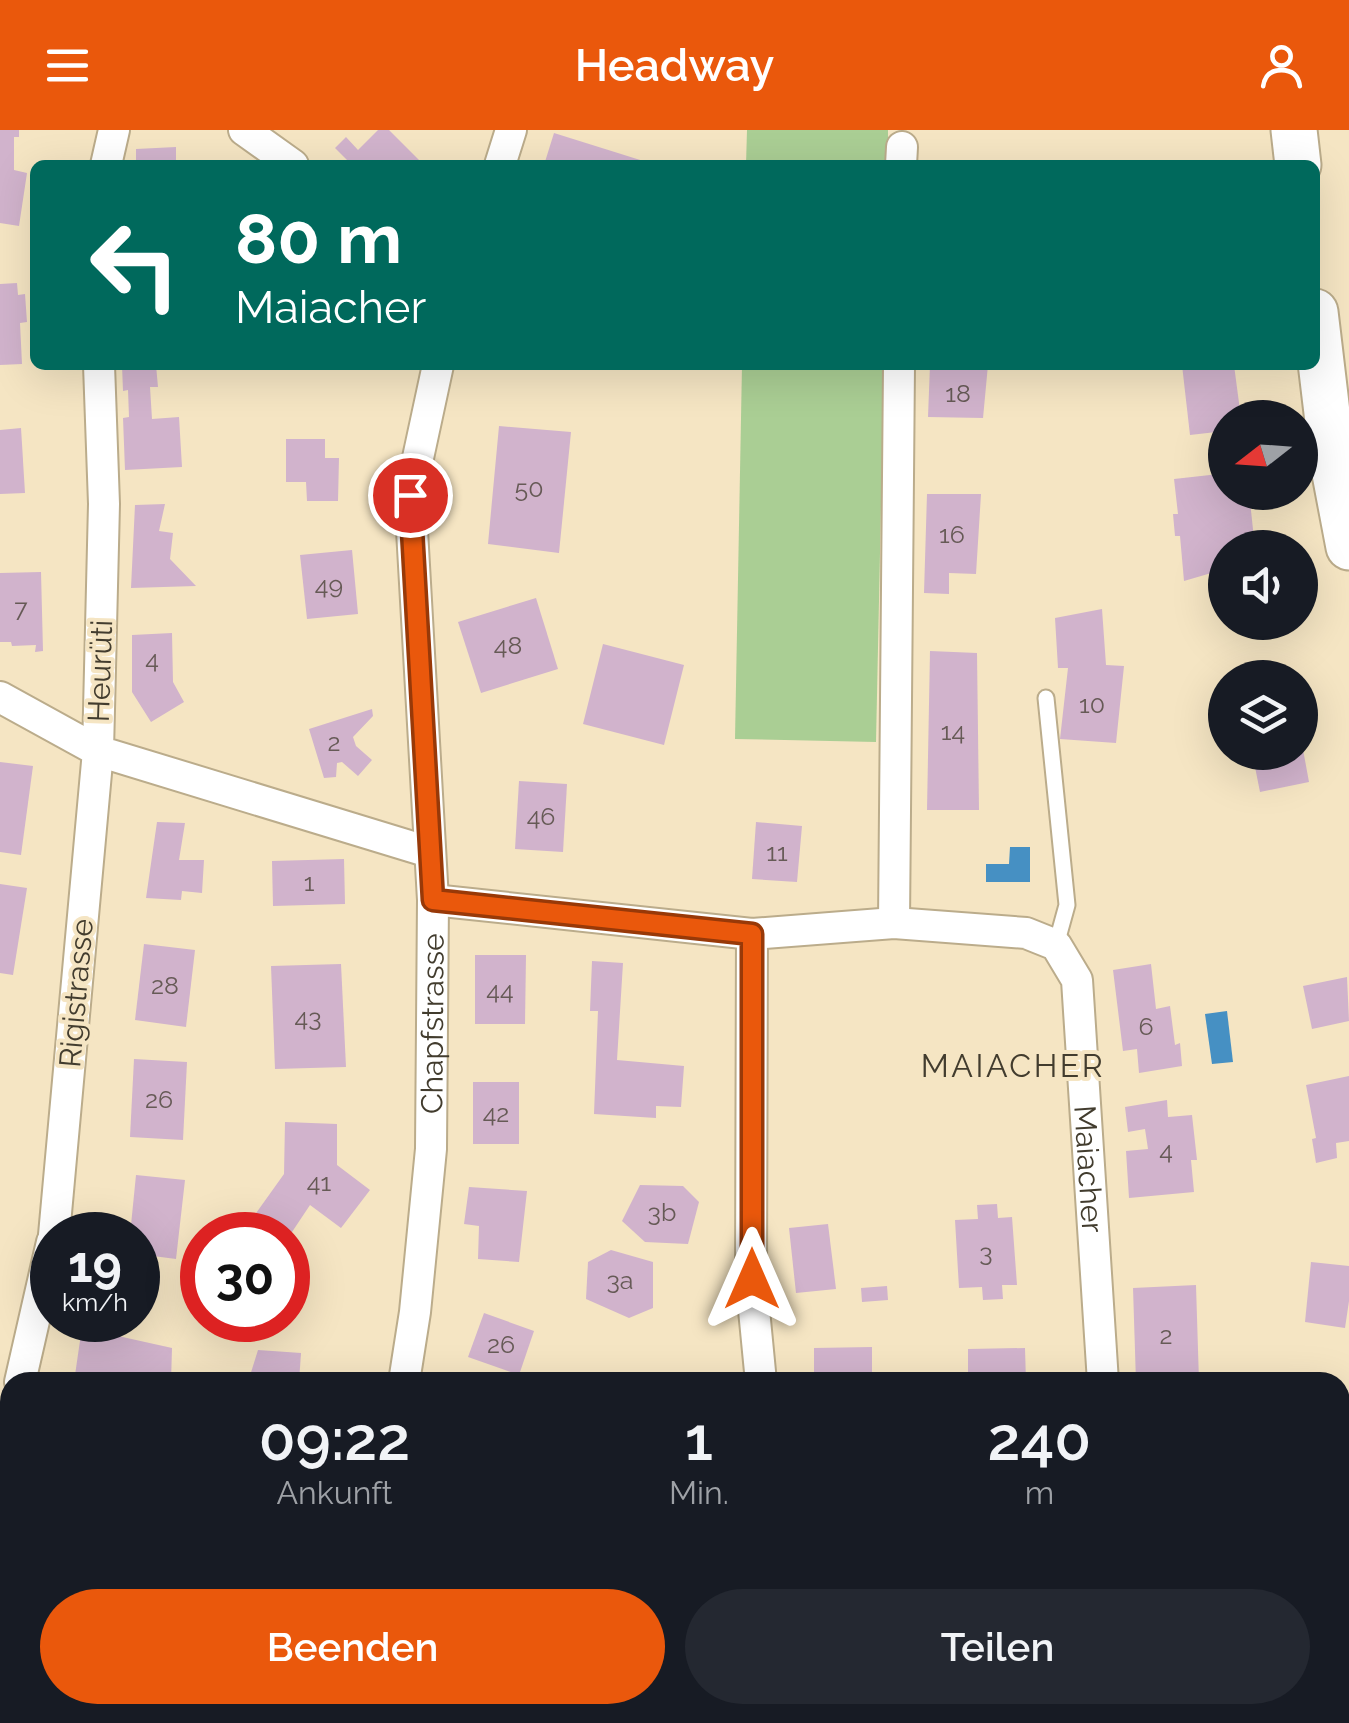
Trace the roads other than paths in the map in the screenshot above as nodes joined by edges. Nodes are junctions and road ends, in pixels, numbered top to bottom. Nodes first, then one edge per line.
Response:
1 (114, 130) edge
2 (244, 130) edge
3 (511, 130) edge
4 (1294, 130) edge
5 (107, 160) edge
6 (286, 160) edge
7 (502, 160) edge
8 (1297, 160) edge
9 (1320, 357) edge
10 (99, 370) edge
11 (437, 370) edge
12 (900, 370) edge
13 (1349, 547) edge
14 (0, 696) edge
15 (1046, 698) dead end
16 (98, 750) junction
17 (429, 852) junction
18 (433, 900) junction
19 (894, 924) junction
20 (752, 934) junction
21 (1056, 945) junction
22 (55, 1212) edge
23 (30, 1338) edge
24 (22, 1372) edge
25 (406, 1372) edge
26 (760, 1372) edge
27 (1102, 1372) edge

1 - 5 street
2 - 6 street
3 - 7 street
4 - 8 street
9 - 13 street
10 - 16 street, Heurüti
11 - 17 street, Chapfstrasse
12 - 19 street
14 - 16 street
15 - 21 lane
16 - 17 street, Heurüti
16 - 22 street, Rigistrasse
17 - 18 street, Chapfstrasse
18 - 20 street
18 - 25 street, Chapfstrasse
19 - 20 street
19 - 21 street
20 - 26 street
21 - 27 street, Maiacher
23 - 24 street, Rigistrasse

